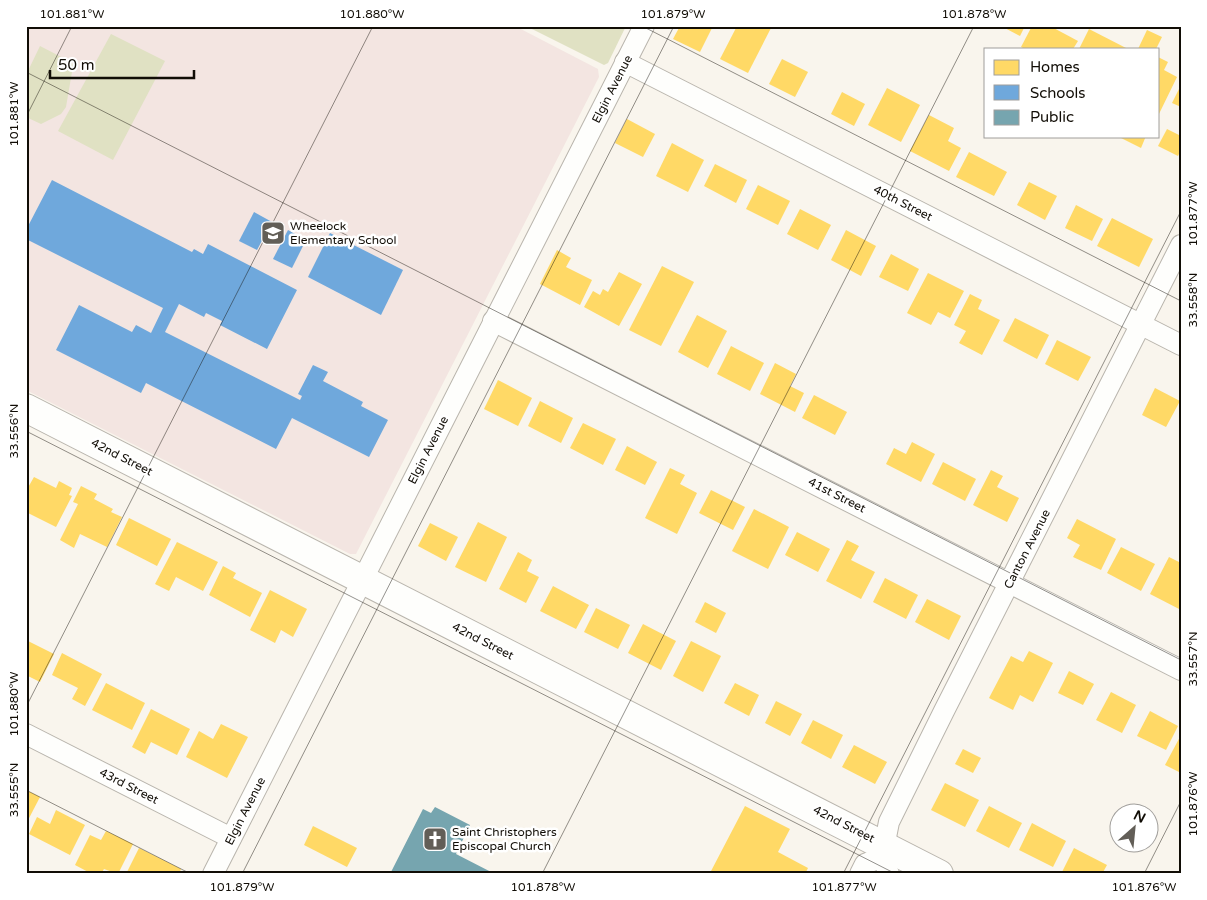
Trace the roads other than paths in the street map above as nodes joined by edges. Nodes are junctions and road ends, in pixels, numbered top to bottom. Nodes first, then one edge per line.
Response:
1 (644, 26) edge
2 (625, 62) junction
3 (1181, 245) edge
4 (494, 321) junction
5 (1140, 324) junction
6 (1181, 344) edge
7 (26, 408) edge
8 (362, 580) junction
9 (1010, 583) junction
10 (1181, 670) edge
11 (26, 734) edge
12 (231, 838) junction
13 (885, 859) edge
14 (213, 874) edge
15 (860, 874) edge
16 (940, 874) edge

1 - 2 street, Elgin Avenue
2 - 4 street, Elgin Avenue
2 - 5 street, 40th Street
3 - 5 street, Canton Avenue
4 - 8 street, Elgin Avenue
4 - 9 street, 41st Street
5 - 6 street, 40th Street
5 - 9 street, Canton Avenue
7 - 8 street, 42nd Street
8 - 12 street, Elgin Avenue
8 - 13 street, 42nd Street
9 - 10 street, 41st Street
9 - 13 street, Canton Avenue
11 - 12 street, 43rd Street
12 - 14 street, Elgin Avenue
13 - 15 street
13 - 16 street, 42nd Street

